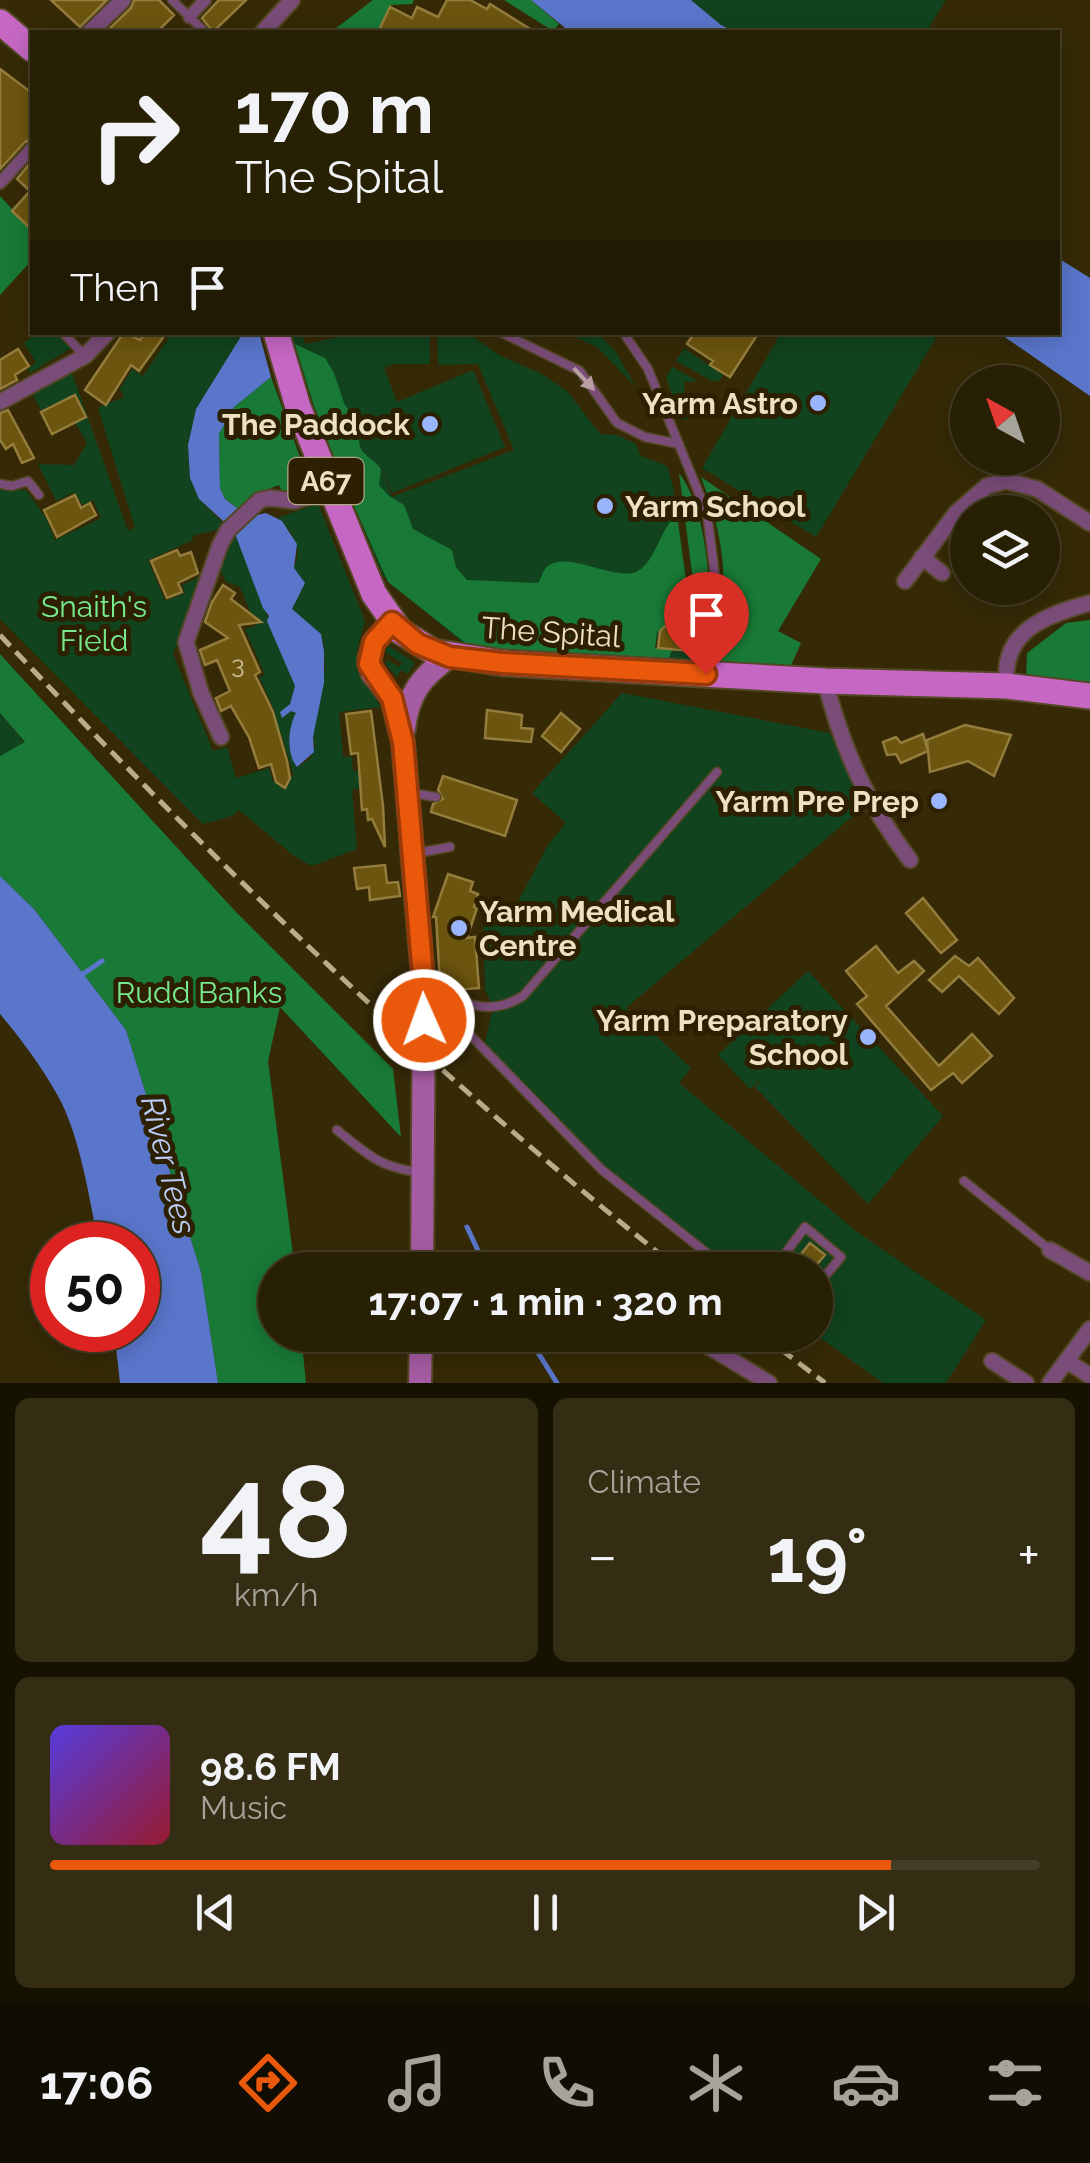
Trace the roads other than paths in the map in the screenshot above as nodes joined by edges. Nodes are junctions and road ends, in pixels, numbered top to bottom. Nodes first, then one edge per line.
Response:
1 (123, 0) edge
2 (172, 0) edge
3 (204, 0) edge
4 (292, 0) edge
5 (189, 17) junction
6 (0, 22) edge
7 (92, 30) edge
8 (204, 30) edge
9 (265, 30) edge
10 (30, 46) edge
11 (30, 150) edge
12 (0, 184) edge
13 (65, 335) edge
14 (105, 335) edge
15 (277, 335) edge
16 (504, 335) edge
17 (626, 335) edge
18 (85, 356) junction
19 (0, 402) edge
20 (679, 444) junction
21 (0, 484) edge
22 (329, 489) junction
23 (38, 495) dead end
24 (1090, 523) edge
25 (922, 557) junction
26 (942, 573) dead end
27 (904, 581) dead end
28 (1090, 603) edge
29 (392, 622) junction
30 (450, 657) junction
31 (706, 674) junction
32 (825, 681) junction
33 (1007, 686) junction
34 (1090, 696) edge
35 (220, 736) dead end
36 (403, 742) junction
37 (717, 772) dead end
38 (407, 792) junction
39 (436, 797) dead end
40 (450, 847) dead end
41 (412, 854) junction
42 (910, 860) dead end
43 (424, 988) junction
44 (337, 1130) dead end
45 (423, 1173) junction
46 (964, 1180) dead end
47 (1050, 1250) joint
48 (422, 1252) edge
49 (705, 1252) edge
50 (786, 1252) edge
51 (833, 1266) edge
52 (1090, 1273) edge
53 (1090, 1329) edge
54 (421, 1352) edge
55 (718, 1352) edge
56 (1068, 1360) junction
57 (992, 1361) dead end
58 (1090, 1376) edge
59 (420, 1383) edge
60 (768, 1383) edge
61 (1026, 1383) edge
62 (1050, 1383) edge

1 - 7 street
2 - 5 lane
3 - 5 street
4 - 9 street
5 - 8 lane
6 - 10 main road
11 - 12 street
13 - 18 lane
14 - 18 street
15 - 22 main road, The Spital / A67
16 -> 20 lane
17 - 20 lane
18 - 19 street
20 - 31 lane
21 - 23 lane
22 - 29 main road, The Spital / A67
22 - 35 street
24 - 25 street
25 - 26 street
25 - 27 street
28 - 33 street
29 - 30 main road, The Spital / A67
29 - 36 main road
30 - 31 main road, The Spital / A67
30 - 36 main road
31 - 32 main road, The Spital / A67
32 - 33 main road, The Spital / A67
32 - 42 street
33 - 34 main road, The Spital / A67
36 - 38 main road
37 - 43 lane
38 - 39 lane
38 - 41 main road
40 - 41 lane
41 - 43 main road
43 - 45 main road
43 - 49 lane
44 - 45 lane
45 - 48 main road
46 - 47 lane
47 - 52 street
50 - 51 lane
53 - 56 street
54 - 59 main road
55 - 60 street
56 - 58 street
56 - 62 street
57 - 61 street

